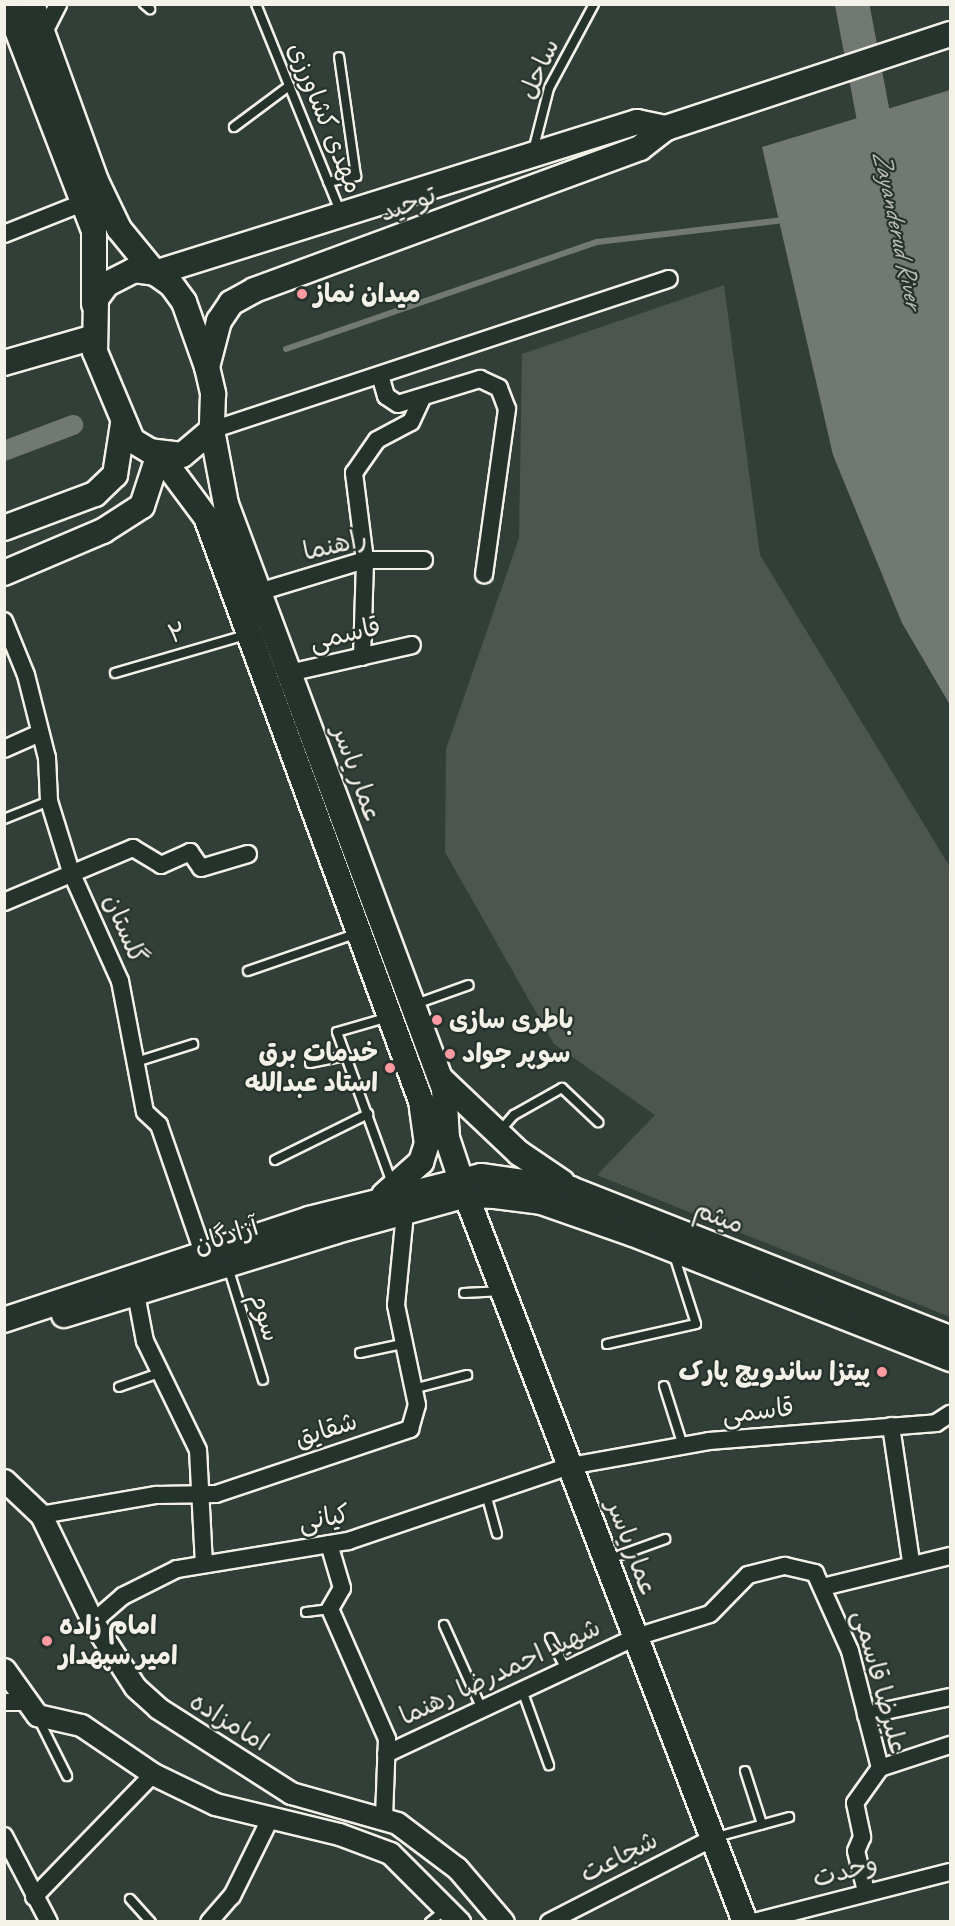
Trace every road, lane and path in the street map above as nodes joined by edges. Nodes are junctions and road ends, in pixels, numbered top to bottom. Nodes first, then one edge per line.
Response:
1 (7, 4) edge
2 (33, 4) edge
3 (58, 4) edge
4 (256, 4) edge
5 (594, 4) edge
6 (43, 34) junction
7 (951, 34) edge
8 (339, 57) dead end
9 (289, 86) junction
10 (234, 127) dead end
11 (666, 128) junction
12 (532, 154) junction
13 (328, 182) junction
14 (85, 202) junction
15 (341, 214) junction
16 (4, 234) edge
17 (155, 273) junction
18 (669, 279) dead end
19 (93, 312) junction
20 (94, 337) junction
21 (4, 363) edge
22 (207, 367) junction
23 (380, 375) junction
24 (422, 398) junction
25 (123, 424) junction
26 (212, 430) junction
27 (159, 454) junction
28 (4, 528) edge
29 (365, 560) junction
30 (424, 560) dead end
31 (4, 573) edge
32 (484, 574) dead end
33 (259, 592) junction
34 (4, 621) edge
35 (249, 634) junction
36 (412, 645) dead end
37 (362, 657) junction
38 (115, 673) dead end
39 (289, 673) junction
40 (40, 733) junction
41 (4, 749) edge
42 (50, 801) junction
43 (4, 819) edge
44 (248, 854) dead end
45 (71, 872) junction
46 (4, 902) edge
47 (361, 932) junction
48 (248, 971) dead end
49 (469, 985) dead end
50 (403, 1011) junction
51 (193, 1044) dead end
52 (346, 1056) junction
53 (136, 1062) junction
54 (310, 1063) dead end
55 (441, 1079) junction
56 (421, 1101) junction
57 (368, 1114) junction
58 (598, 1122) dead end
59 (497, 1134) junction
60 (447, 1138) junction
61 (275, 1160) dead end
62 (463, 1187) junction
63 (394, 1188) junction
64 (571, 1189) junction
65 (366, 1204) junction
66 (405, 1213) junction
67 (672, 1249) junction
68 (203, 1253) junction
69 (227, 1266) junction
70 (502, 1291) junction
71 (464, 1293) dead end
72 (135, 1294) junction
73 (4, 1320) edge
74 (4, 1333) edge
75 (951, 1338) edge
76 (402, 1344) junction
77 (607, 1344) dead end
78 (360, 1353) dead end
79 (951, 1359) edge
80 (163, 1372) junction
81 (467, 1375) dead end
82 (263, 1380) dead end
83 (664, 1386) dead end
84 (119, 1387) dead end
85 (413, 1389) junction
86 (951, 1414) edge
87 (891, 1426) junction
88 (683, 1446) junction
89 (570, 1466) junction
90 (4, 1480) edge
91 (486, 1493) junction
92 (198, 1494) junction
93 (41, 1515) junction
94 (497, 1534) dead end
95 (664, 1539) dead end
96 (329, 1544) junction
97 (951, 1556) edge
98 (606, 1560) junction
99 (911, 1562) junction
100 (204, 1564) junction
101 (823, 1587) junction
102 (330, 1609) junction
103 (306, 1612) dead end
104 (93, 1622) junction
105 (444, 1625) dead end
106 (636, 1637) junction
107 (550, 1638) dead end
108 (4, 1669) edge
109 (566, 1670) junction
110 (522, 1690) junction
111 (951, 1697) edge
112 (22, 1706) edge
113 (482, 1709) junction
114 (866, 1715) junction
115 (951, 1745) edge
116 (386, 1754) junction
117 (549, 1765) dead end
118 (880, 1768) junction
119 (745, 1771) dead end
120 (153, 1774) junction
121 (67, 1776) dead end
122 (789, 1817) dead end
123 (384, 1818) junction
124 (269, 1821) junction
125 (762, 1824) junction
126 (4, 1836) edge
127 (713, 1838) junction
128 (951, 1872) edge
129 (866, 1891) junction
130 (34, 1897) junction
131 (130, 1899) dead end
132 (454, 1915) edge
133 (48, 1922) edge
134 (151, 1922) edge
135 (209, 1922) edge
136 (430, 1922) edge
137 (503, 1922) edge
138 (549, 1922) edge
139 (745, 1922) edge
140 (754, 1922) edge

1 - 14 main road
2 - 6 main road, عمار یاسر
3 - 6 street
4 - 9 lane, مهدی کشاورزی
5 - 12 lane, ساحل
6 - 17 main road, عمار یاسر
7 - 11 main road, توحید
8 - 13 lane
9 - 10 lane
9 - 13 lane, مهدی کشاورزی
11 - 12 main road, توحید
11 - 22 main road, توحید
12 - 15 main road, توحید
13 - 15 lane, مهدی کشاورزی
14 - 16 street
14 - 19 main road
15 - 17 main road, توحید
17 - 19 main road, توحید
17 - 22 main road, عمار یاسر
18 - 23 street
19 - 20 main road
20 - 21 main road
20 - 25 main road
22 - 26 main road, عمار یاسر
23 - 24 street
23 - 26 street
24 - 29 street
24 - 32 street
25 - 27 main road
25 - 28 main road
26 - 27 main road
26 - 33 main road, عمار یاسر
27 - 31 main road
27 - 35 main road, عمار یاسر
29 - 30 street, راهنما
29 - 33 street, راهنما
29 - 37 street
33 - 39 main road, عمار یاسر
34 - 40 street, گلستان
35 - 38 lane, ۲
35 - 47 main road, عمار یاسر
36 - 37 street, قاسمی
37 - 39 street, قاسمی
39 - 50 main road, عمار یاسر
40 - 41 street
40 - 42 street, گلستان
42 - 43 lane
42 - 45 street, گلستان
44 - 45 street
45 - 46 street
45 - 53 street, گلستان
47 - 48 lane
47 - 50 main road, عمار یاسر
49 - 50 lane
50 - 52 lane
50 - 55 main road, عمار یاسر
50 - 56 main road, عمار یاسر
51 - 53 lane
52 - 54 lane
52 - 57 lane
53 - 68 street, گلستان
55 - 59 main road
55 - 60 main road, عمار یاسر
56 - 60 main road, عمار یاسر
56 - 63 main road
57 - 61 lane
57 - 63 lane
58 - 59 lane
59 - 64 main road
60 - 62 main road, عمار یاسر
62 - 64 main road, میثم
62 - 65 main road, آزادگان
62 - 66 main road, آزادگان
62 - 67 main road, میثم
62 - 70 main road, عمار یاسر
63 - 65 main road
64 - 75 main road, میثم
65 - 68 main road, آزادگان
66 - 69 main road, آزادگان
66 - 76 street, شقایق
67 - 77 lane
67 - 79 main road, میثم
68 - 73 main road, آزادگان
69 - 72 main road, آزادگان
69 - 82 lane, سوم
70 - 71 lane
70 - 89 main road, عمار یاسر
72 - 74 main road, آزادگان
72 - 80 street
76 - 78 lane
76 - 85 street, شقایق
80 - 84 lane
80 - 92 street
81 - 85 lane
83 - 88 lane
85 - 92 street, شقایق
86 - 87 street, قاسمی
87 - 88 street, قاسمی
87 - 99 street
88 - 89 street, قاسمی
89 - 91 street, کیانی
89 - 98 main road, عمار یاسر
90 - 93 street, امامزاده
91 - 94 lane
91 - 96 street, کیانی
92 - 93 street, شقایق
92 - 100 street
93 - 104 street, امامزاده
95 - 98 lane
96 - 100 street, کیانی
96 - 102 street
97 - 99 street
98 - 106 main road, عمار یاسر
99 - 101 street
100 - 104 street, کیانی
101 - 106 street, علیرضا قاسمی
101 - 114 street, علیرضا قاسمی
102 - 103 lane
102 - 116 street
104 - 123 street, امامزاده
105 - 113 lane
106 - 109 street, شهید احمدرضا رهنما
106 - 127 main road, عمار یاسر
107 - 109 lane
108 - 112 street
109 - 110 street, شهید احمدرضا رهنما
110 - 113 street, شهید احمدرضا رهنما
110 - 117 lane
111 - 114 street
112 - 120 street
112 - 121 lane
113 - 116 street, شهید احمدرضا رهنما
114 - 118 street, علیرضا قاسمی
115 - 118 street
116 - 123 street
118 - 129 street, علیرضا قاسمی
119 - 125 lane
120 - 124 street
120 - 130 street
122 - 125 lane
123 - 137 street, امامزاده
124 - 132 street
124 - 135 street
125 - 127 lane
126 - 130 street
127 - 138 street, شجاعت
127 - 139 main road, عمار یاسر
128 - 129 street, وحدت
129 - 140 street, وحدت
130 - 133 street
131 - 134 lane
132 - 136 lane

